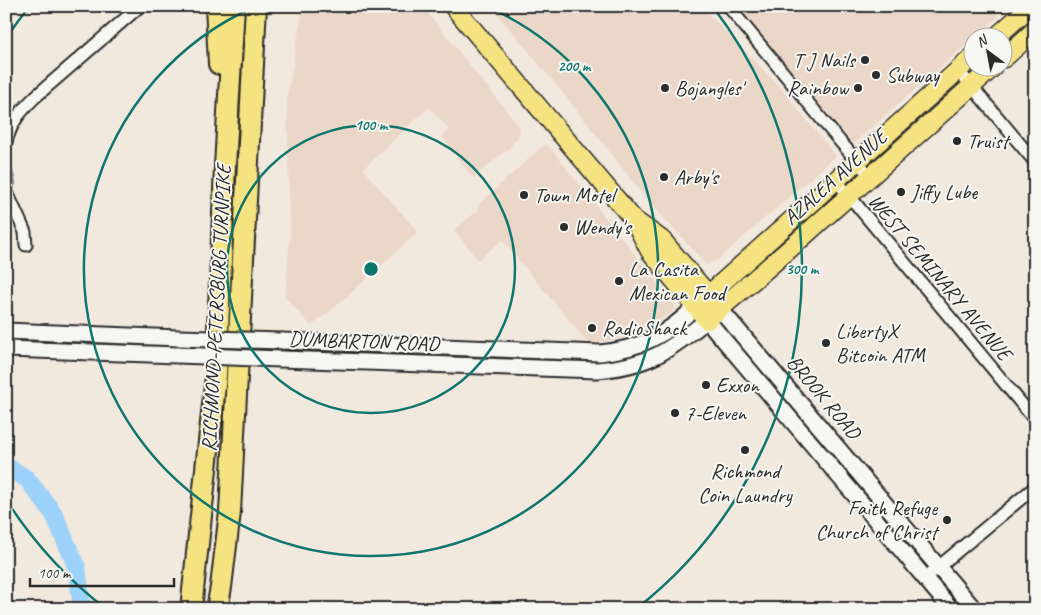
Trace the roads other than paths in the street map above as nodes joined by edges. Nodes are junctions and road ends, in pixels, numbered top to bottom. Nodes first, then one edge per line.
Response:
1 (140, 6) edge
2 (216, 6) edge
3 (234, 6) edge
4 (256, 6) edge
5 (453, 6) edge
6 (728, 6) edge
7 (1031, 6) edge
8 (1006, 28) edge
9 (1035, 30) edge
10 (1014, 49) edge
11 (964, 65) edge
12 (958, 70) junction
13 (981, 78) edge
14 (972, 86) junction
15 (6, 142) edge
16 (857, 161) junction
17 (1035, 162) edge
18 (225, 167) junction
19 (6, 174) edge
20 (870, 176) junction
21 (836, 180) junction
22 (6, 185) edge
23 (6, 190) edge
24 (848, 195) junction
25 (26, 245) dead end
26 (702, 300) junction
27 (714, 315) junction
28 (6, 331) edge
29 (6, 349) edge
30 (1035, 420) edge
31 (1035, 487) edge
32 (939, 567) junction
33 (925, 578) junction
34 (191, 609) edge
35 (217, 609) edge
36 (951, 609) edge
37 (974, 609) edge

1 - 15 street
2 - 18 highway
3 - 18 highway, RICHMOND-PETERSBURG TURNPIKE
4 - 35 highway, RICHMOND-PETERSBURG TURNPIKE
5 - 26 main road, BROOK ROAD
6 - 16 street, WEST SEMINARY AVENUE
7 - 8 main road
9 - 10 main road
11 - 12 main road, AZALEA AVENUE
12 - 14 street
12 - 16 main road, AZALEA AVENUE
13 - 14 main road, AZALEA AVENUE
14 - 17 street
14 - 20 main road, AZALEA AVENUE
16 - 20 street, WEST SEMINARY AVENUE
16 - 21 main road, AZALEA AVENUE
18 - 34 highway, RICHMOND-PETERSBURG TURNPIKE
19 - 22 street
20 - 24 main road, AZALEA AVENUE
21 - 24 street, WEST SEMINARY AVENUE
21 - 26 main road, AZALEA AVENUE
23 - 25 street
24 - 27 main road, AZALEA AVENUE
24 - 30 street, WEST SEMINARY AVENUE
26 - 27 main road, BROOK ROAD
26 - 28 main road, DUMBARTON ROAD, bridge
27 - 29 main road, DUMBARTON ROAD, bridge
27 - 32 main road, BROOK ROAD
27 - 33 main road, BROOK ROAD
31 - 32 street
32 - 33 street
32 - 37 main road, BROOK ROAD
33 - 36 main road, BROOK ROAD

